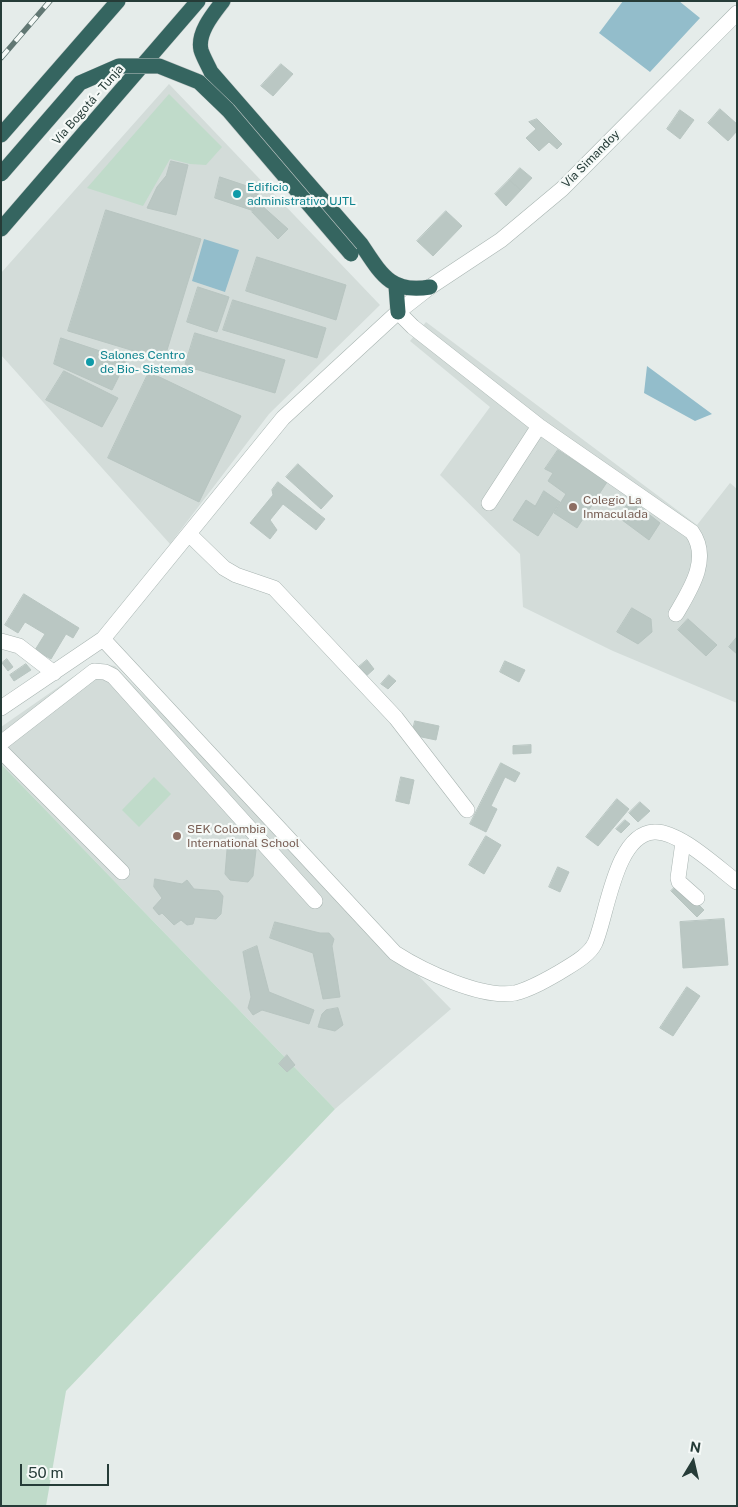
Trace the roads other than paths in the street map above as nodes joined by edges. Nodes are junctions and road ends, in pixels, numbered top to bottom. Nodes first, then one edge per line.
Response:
1 (118, 1) edge
2 (198, 1) edge
3 (223, 1) edge
4 (732, 1) edge
5 (737, 5) edge
6 (737, 13) edge
7 (1, 135) edge
8 (1, 174) edge
9 (1, 229) edge
10 (376, 266) junction
11 (396, 286) junction
12 (430, 287) junction
13 (398, 312) junction
14 (539, 426) junction
15 (489, 503) dead end
16 (190, 535) junction
17 (676, 614) dead end
18 (103, 638) junction
19 (1, 641) edge
20 (54, 673) junction
21 (1, 708) edge
22 (1, 743) edge
23 (1, 751) edge
24 (467, 810) dead end
25 (684, 842) junction
26 (122, 872) dead end
27 (737, 882) edge
28 (697, 898) dead end
29 (315, 901) dead end

1 - 7 highway
2 - 9 highway, Vía Bogotá - Tunja
3 - 10 highway
4 - 5 street
6 - 12 street, Vía Simandoy
8 - 10 highway, bridge
10 - 11 highway
11 - 12 highway
11 - 13 highway
12 - 13 street, Vía Simandoy
13 - 14 street
13 - 16 street, Vía Simandoy
14 - 15 street
14 - 17 street
16 - 18 street, Vía Simandoy
16 - 24 street
18 - 20 street, Vía Simandoy
18 - 25 street
19 - 20 street
20 - 21 street, Vía Simandoy
22 - 29 street
23 - 26 street
25 - 27 street
25 - 28 street

